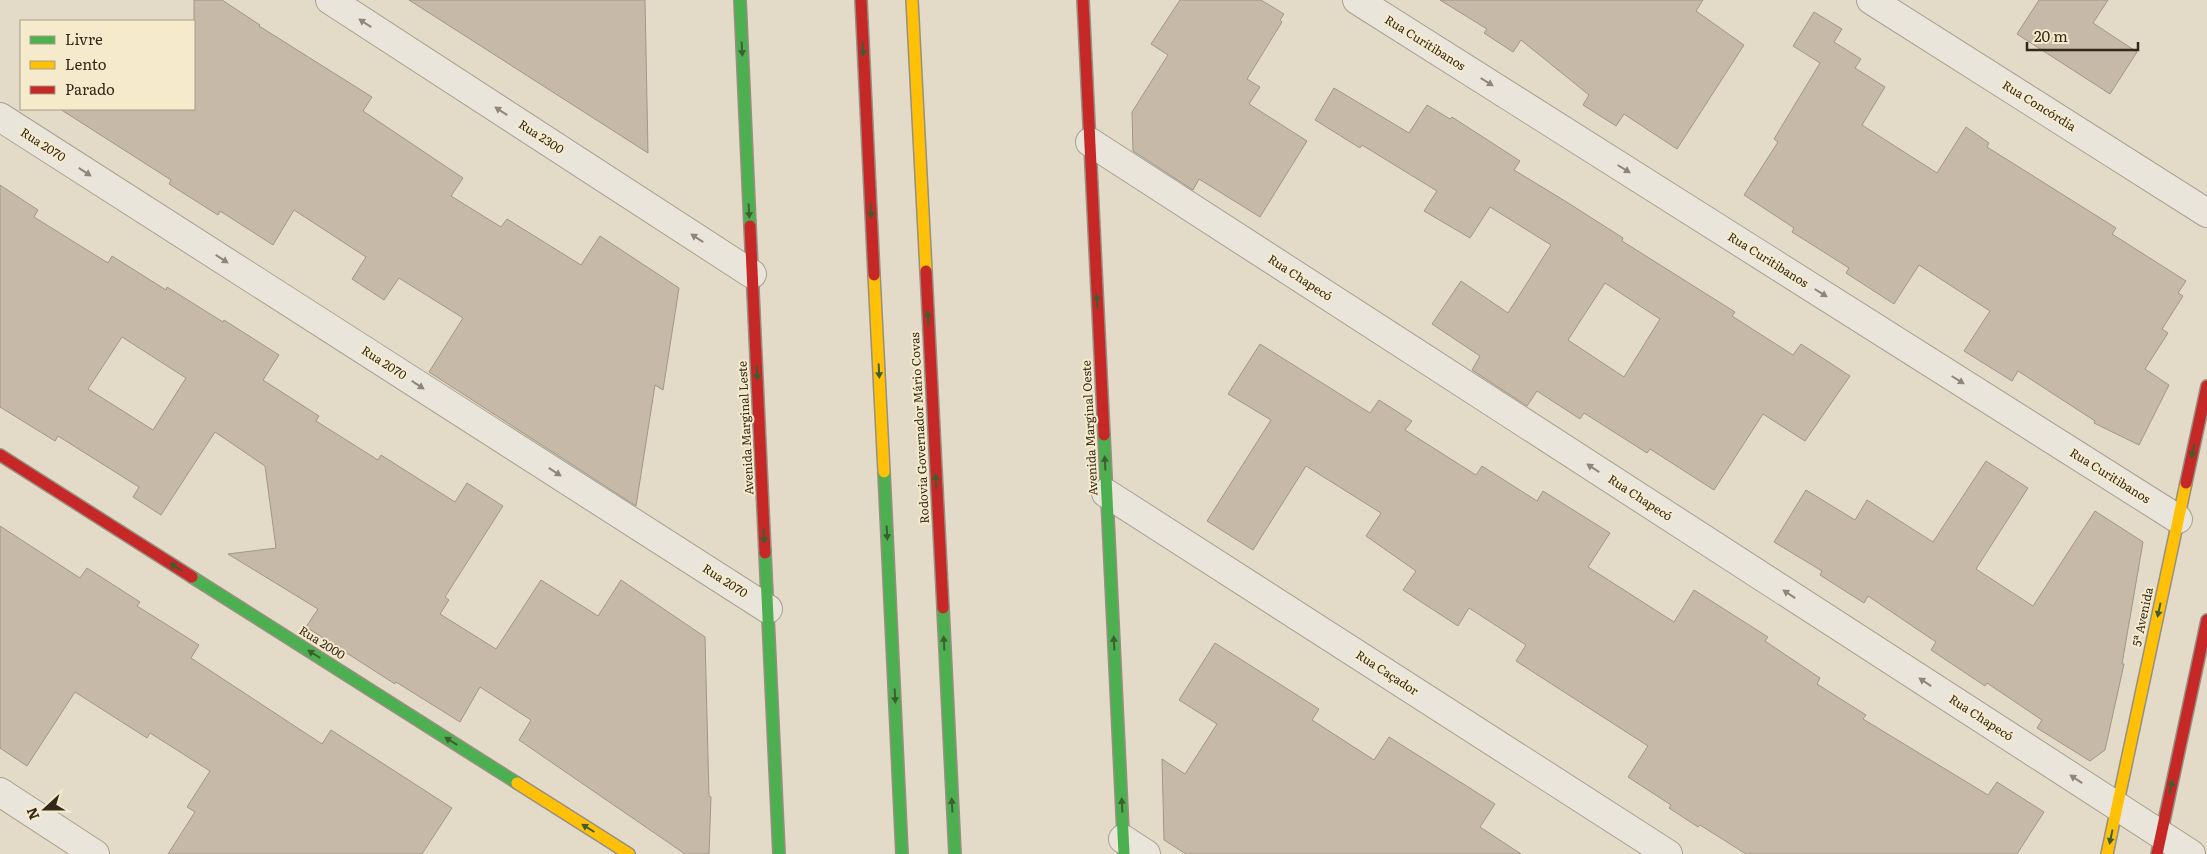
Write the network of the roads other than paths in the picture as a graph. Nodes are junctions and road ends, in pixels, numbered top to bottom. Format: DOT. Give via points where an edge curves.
graph roads {
  1 [pos="330,0"];
  2 [pos="740,0"];
  3 [pos="861,0"];
  4 [pos="912,0"];
  5 [pos="1083,0"];
  6 [pos="1357,0"];
  7 [pos="1870,0"];
  8 [pos="0,118"];
  9 [pos="1090,142"];
  10 [pos="2207,213"];
  11 [pos="752,274"];
  12 [pos="2207,386"];
  13 [pos="0,455"];
  14 [pos="1106,493"];
  15 [pos="2178,519"];
  16 [pos="768,609"];
  17 [pos="2207,620"];
  18 [pos="0,792"];
  19 [pos="2117,806"];
  20 [pos="2159,844"];
  21 [pos="1124,847"];
  22 [pos="95,854"];
  23 [pos="629,854"];
  24 [pos="779,854"];
  25 [pos="902,854"];
  26 [pos="955,854"];
  27 [pos="1146,854"];
  28 [pos="1668,854"];
  29 [pos="2107,854"];
  30 [pos="2191,854"];
  11 -- 1 [label="street, Rua 2300, one-way"];
  2 -- 11 [label="main road, Avenida Marginal Leste, one-way"];
  3 -- 25 [label="main road, one-way"];
  26 -- 4 [label="main road, Rodovia Governador Mário Covas, one-way"];
  5 -- 9 [label="main road, Avenida Marginal Oeste"];
  6 -- 15 [label="street, Rua Curitibanos, one-way"];
  7 -- 10 [label="street, Rua Concórdia"];
  8 -- 16 [label="street, Rua 2070, one-way"];
  14 -- 9 [label="main road, Avenida Marginal Oeste, one-way"];
  19 -- 9 [label="street, Rua Chapecó, one-way"];
  11 -- 16 [label="main road, Avenida Marginal Leste, one-way"];
  12 -- 15 [label="main road, 5ª Avenida, one-way"];
  23 -- 13 [label="main road, Rua 2000, one-way"];
  21 -- 14 [label="main road, Avenida Marginal Oeste, one-way"];
  14 -- 28 [label="street, Rua Caçador"];
  15 -- 19 [label="main road, 5ª Avenida, one-way"];
  16 -- 24 [label="main road, Avenida Marginal Leste"];
  20 -- 17 [label="main road, one-way"];
  18 -- 22 [label="street"];
  19 -- 20 [label="street, Rua Chapecó"];
  19 -- 29 [label="main road, 5ª Avenida, one-way"];
  20 -- 30 [label="street, Rua Chapecó"];
  21 -- 27 [label="street"];
}
